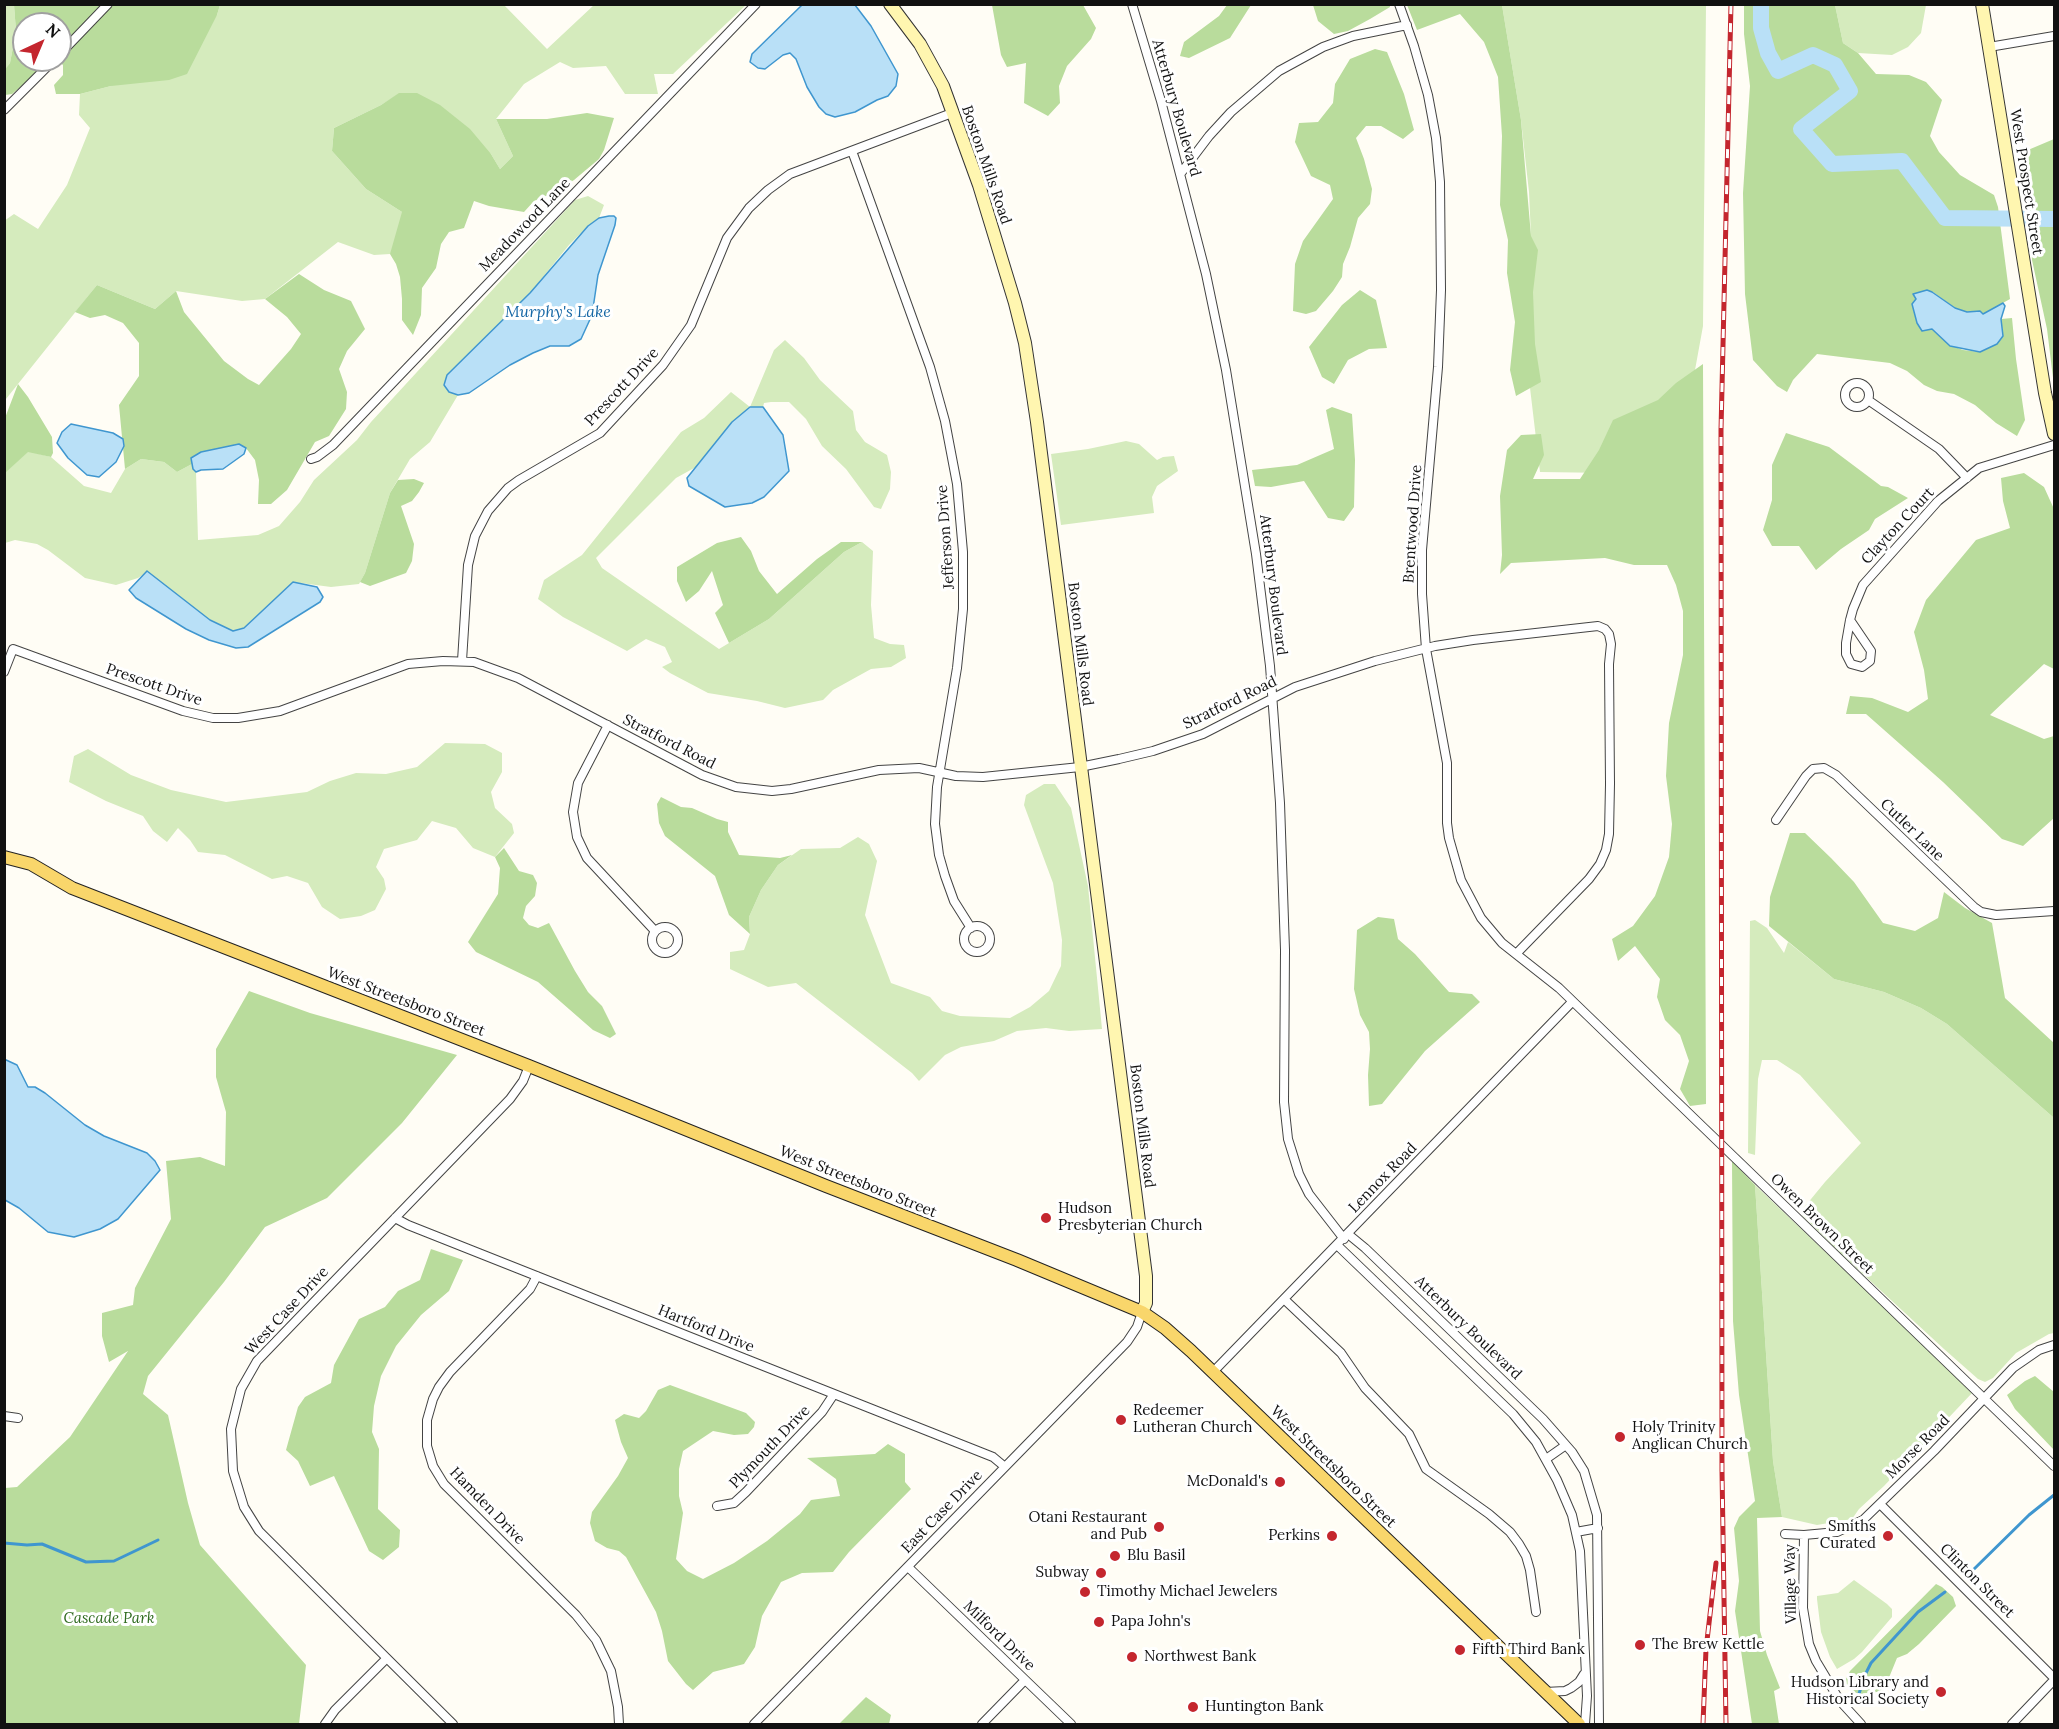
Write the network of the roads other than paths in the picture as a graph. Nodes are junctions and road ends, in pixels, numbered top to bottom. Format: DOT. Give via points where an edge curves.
graph roads {
  1 [pos="108,4"];
  2 [pos="756,4"];
  3 [pos="890,4"];
  4 [pos="1132,4"];
  5 [pos="1399,4"];
  6 [pos="1982,4"];
  7 [pos="1407,24"];
  8 [pos="2055,36"];
  9 [pos="72,42"];
  10 [pos="1989,47"];
  11 [pos="42,72"];
  12 [pos="4,110"];
  13 [pos="952,113"];
  14 [pos="852,151"];
  15 [pos="1181,173"];
  16 [pos="1868,400"];
  17 [pos="2055,434"];
  18 [pos="2055,445"];
  19 [pos="311,459"];
  20 [pos="1967,478"];
  21 [pos="1850,620"];
  22 [pos="1426,649"];
  23 [pos="462,661"];
  24 [pos="4,672"];
  25 [pos="1272,698"];
  26 [pos="608,725"];
  27 [pos="1080,767"];
  28 [pos="939,772"];
  29 [pos="1776,820"];
  30 [pos="4,857"];
  31 [pos="2055,911"];
  32 [pos="971,928"];
  33 [pos="655,931"];
  34 [pos="1516,954"];
  35 [pos="1572,1002"];
  36 [pos="529,1066"];
  37 [pos="395,1218"];
  38 [pos="1343,1239"];
  39 [pos="537,1276"];
  40 [pos="1285,1300"];
  41 [pos="1142,1312"];
  42 [pos="2055,1345"];
  43 [pos="1213,1372"];
  44 [pos="834,1394"];
  45 [pos="1985,1398"];
  46 [pos="4,1416"];
  47 [pos="18,1418"];
  48 [pos="1566,1445"];
  49 [pos="1546,1459"];
  50 [pos="2055,1466"];
  51 [pos="1005,1467"];
  52 [pos="1881,1504"];
  53 [pos="717,1506"];
  54 [pos="1598,1528"];
  55 [pos="1576,1532"];
  56 [pos="1785,1534"];
  57 [pos="1804,1535"];
  58 [pos="908,1567"];
  59 [pos="1536,1612"];
  60 [pos="386,1659"];
  61 [pos="1584,1670"];
  62 [pos="2055,1679"];
  63 [pos="1025,1680"];
  64 [pos="1545,1692"];
  65 [pos="325,1725"];
  66 [pos="453,1725"];
  67 [pos="620,1725"];
  68 [pos="754,1725"];
  69 [pos="982,1725"];
  70 [pos="1071,1725"];
  71 [pos="1579,1725"];
  72 [pos="1585,1725"];
  73 [pos="1599,1725"];
  74 [pos="1861,1725"];
  75 [pos="2012,1725"];
  1 -- 9 [label="street"];
  2 -- 19 [label="street, Meadowood Lane" via="333,445"];
  3 -- 13 [label="street, Boston Mills Road" via="920,44 943,86"];
  4 -- 15 [label="street, Atterbury Boulevard"];
  5 -- 7 [label="street, Brentwood Drive"];
  6 -- 10 [label="street, West Prospect Street"];
  7 -- 15 [label="street" via="1353,36 1308,53 1279,71 1232,112"];
  7 -- 22 [label="street, Brentwood Drive" via="1432,117 1441,224 1438,368 1422,550"];
  8 -- 10 [label="street"];
  10 -- 17 [label="street, West Prospect Street"];
  11 -- 12 [label="street"];
  13 -- 14 [label="street, Prescott Drive"];
  13 -- 27 [label="street, Boston Mills Road" via="1009,281 1026,351"];
  14 -- 23 [label="street, Prescott Drive" via="790,174 749,208 728,238 691,326 663,365 600,432 519,480 497,499 481,523 471,549"];
  14 -- 28 [label="street, Jefferson Drive" via="930,367 959,497 963,552 961,639"];
  15 -- 25 [label="street, Atterbury Boulevard" via="1226,370 1255,544"];
  16 -- 20 [label="street" via="1939,449"];
  18 -- 20 [label="street, Clayton Court" via="1980,468"];
  20 -- 21 [label="street, Clayton Court" via="1938,501 1863,585"];
  21 -- 21 [label="street, Clayton Court" via="1846,654 1851,664 1862,667 1870,661 1871,651"];
  22 -- 25 [label="street, Stratford Road" via="1346,670"];
  22 -- 34 [label="street, Brentwood Drive" via="1447,763 1447,823 1454,861 1481,918"];
  22 -- 34 [label="street, Stratford Road" via="1582,626 1598,626 1609,634 1610,784 1606,850 1589,879"];
  23 -- 24 [label="street, Prescott Drive" via="408,664 280,711 238,718 213,718 183,711 13,649"];
  23 -- 26 [label="street, Stratford Road" via="518,678"];
  25 -- 27 [label="street, Stratford Road" via="1203,734"];
  25 -- 38 [label="street, Atterbury Boulevard" via="1285,927 1284,1113 1299,1174"];
  26 -- 28 [label="street, Stratford Road" via="702,776 753,789 791,789 879,770 919,768"];
  26 -- 33 [label="street" via="576,793 573,812 577,837 587,858"];
  27 -- 28 [label="street, Stratford Road" via="983,777"];
  27 -- 41 [label="street, Boston Mills Road" via="1146,1276"];
  28 -- 32 [label="street, Jefferson Drive" via="935,824 939,855 954,901"];
  29 -- 31 [label="street, Cutler Lane" via="1806,776 1824,768 1836,775 1974,908 1996,915"];
  30 -- 36 [label="main road, West Streetsboro Street" via="32,864 72,888"];
  34 -- 35 [label="street, Brentwood Drive"];
  35 -- 38 [label="street, Lennox Road"];
  35 -- 45 [label="street, Owen Brown Street"];
  36 -- 37 [label="street, West Case Drive" via="514,1094"];
  36 -- 41 [label="main road, West Streetsboro Street"];
  37 -- 39 [label="street, Hartford Drive"];
  37 -- 60 [label="street, West Case Drive" via="257,1361 236,1402 231,1443 238,1489 259,1531"];
  38 -- 40 [label="street, Lennox Road"];
  38 -- 48 [label="street, Atterbury Boulevard" via="1365,1248"];
  38 -- 49 [label="street, Atterbury Boulevard" via="1513,1414"];
  39 -- 44 [label="street, Hartford Drive"];
  39 -- 67 [label="street, Hamden Drive" via="531,1289 439,1387 427,1420 427,1446 444,1484 573,1611 596,1640 611,1671"];
  40 -- 43 [label="street, Lennox Road"];
  40 -- 59 [label="street" via="1341,1353 1365,1388 1409,1434 1426,1469 1510,1532 1526,1556"];
  41 -- 43 [label="main road, West Streetsboro Street"];
  41 -- 51 [label="street, East Case Drive" via="1127,1342"];
  42 -- 45 [label="street, Morse Road" via="2023,1360"];
  43 -- 64 [label="main road, West Streetsboro Street"];
  44 -- 51 [label="street, Hartford Drive" via="993,1457"];
  44 -- 53 [label="street, Plymouth Drive" via="822,1412 746,1492 734,1503"];
  45 -- 50 [label="street, Owen Brown Street"];
  45 -- 52 [label="street, Morse Road"];
  46 -- 47 [label="street"];
  48 -- 49 [label="street"];
  48 -- 54 [label="street, Atterbury Boulevard" via="1584,1471"];
  49 -- 55 [label="street, Atterbury Boulevard" via="1565,1496"];
  51 -- 58 [label="street, East Case Drive"];
  52 -- 57 [label="street, Morse Road" via="1855,1526"];
  52 -- 62 [label="street, Clinton Street"];
  54 -- 55 [label="street"];
  54 -- 73 [label="street, Atterbury Boulevard"];
  55 -- 61 [label="street, Atterbury Boulevard" via="1582,1569"];
  56 -- 57 [label="street, Morse Road"];
  57 -- 74 [label="street, Village Way" via="1803,1608 1809,1644 1839,1701"];
  58 -- 63 [label="street, Milford Drive"];
  58 -- 68 [label="street, East Case Drive"];
  60 -- 65 [label="street"];
  60 -- 66 [label="street"];
  61 -- 64 [label="street" via="1576,1686"];
  61 -- 72 [label="street, Atterbury Boulevard"];
  62 -- 75 [label="street"];
  63 -- 69 [label="street"];
  63 -- 70 [label="street, Milford Drive"];
  64 -- 71 [label="main road, West Streetsboro Street"];
}
